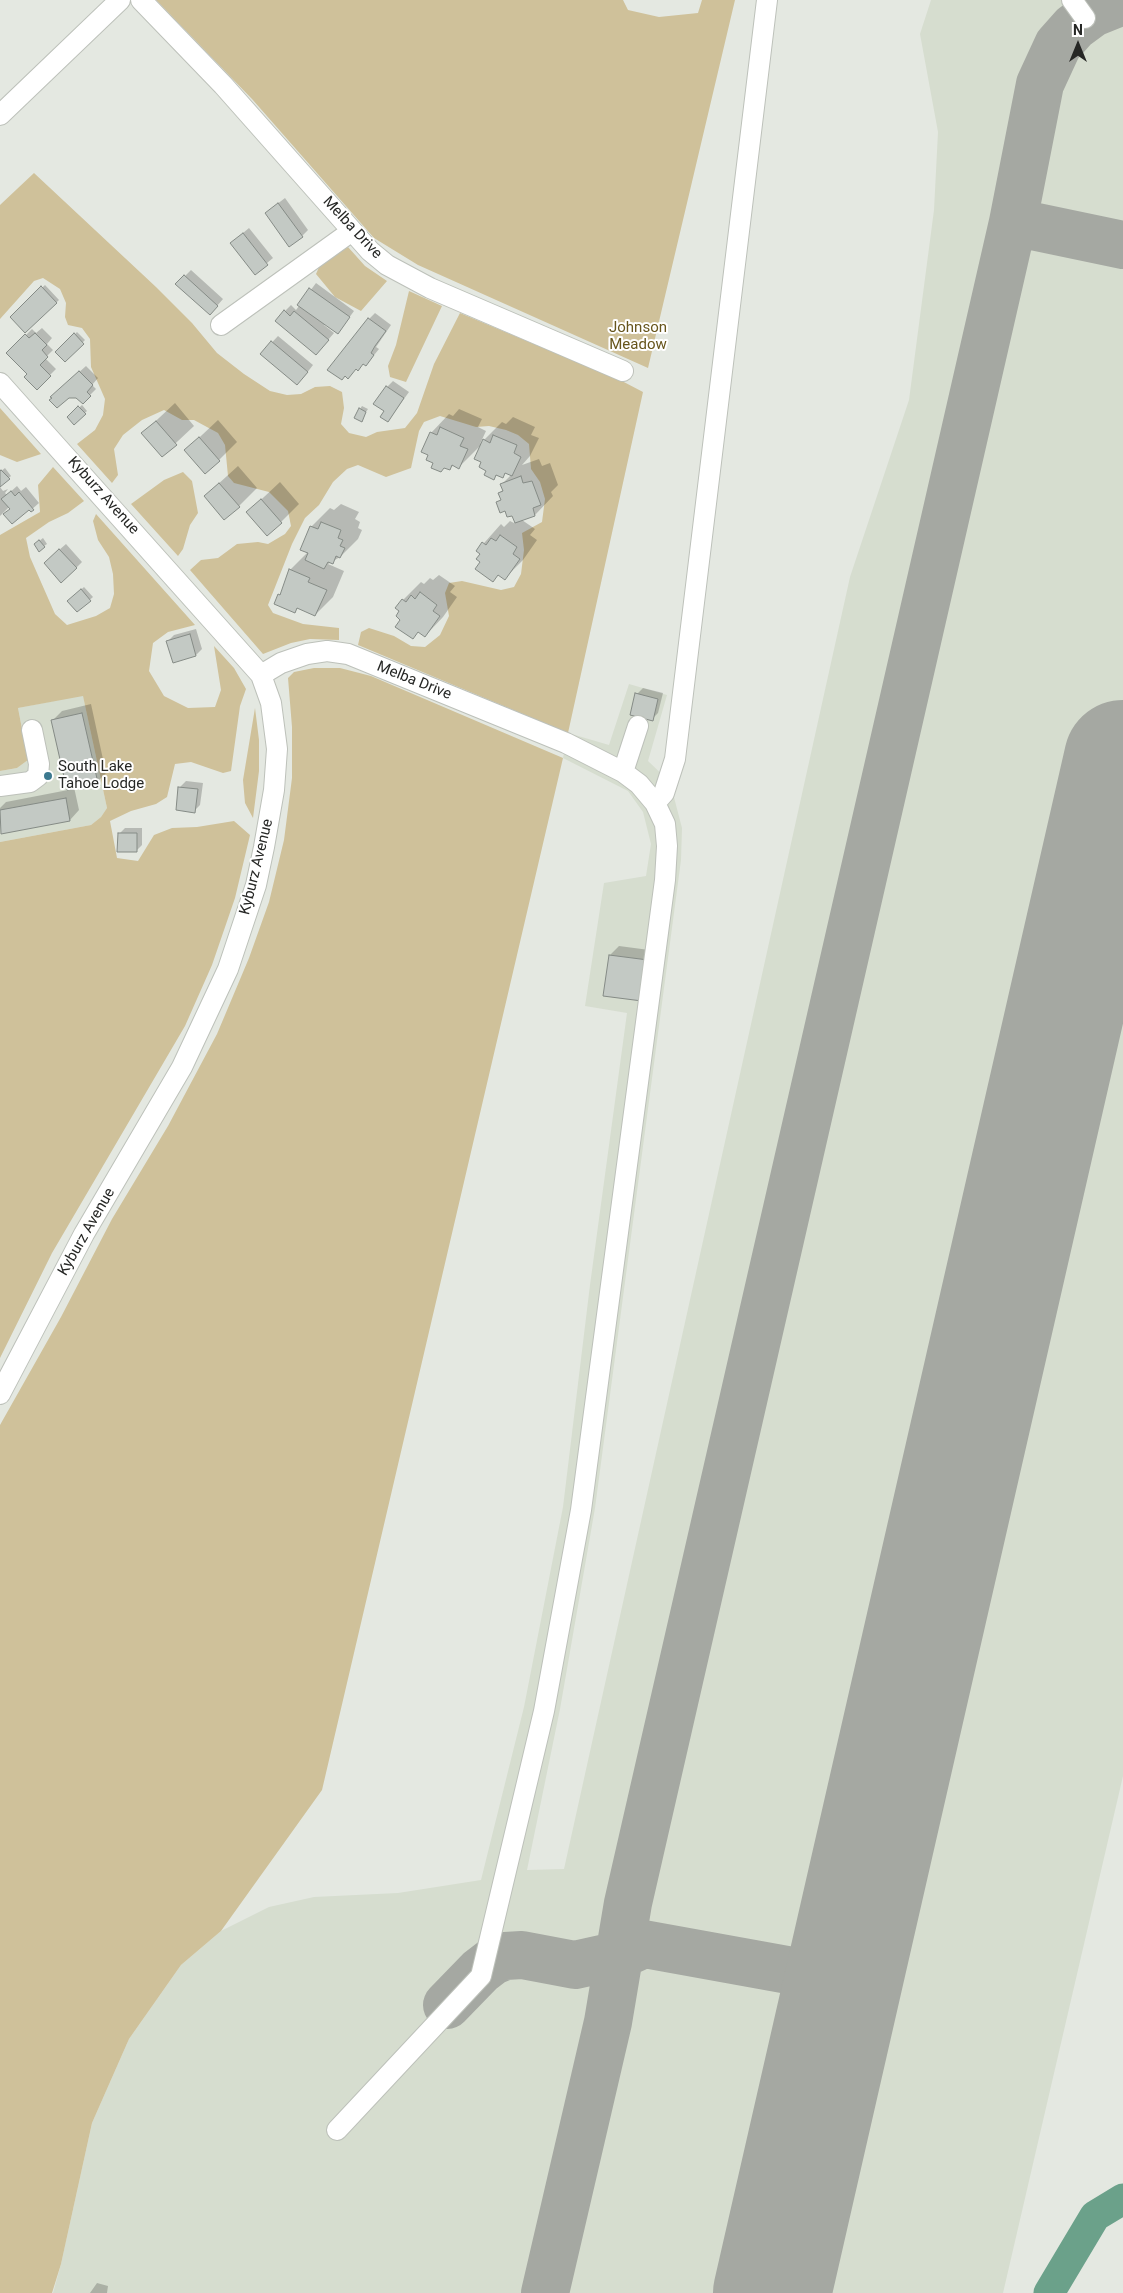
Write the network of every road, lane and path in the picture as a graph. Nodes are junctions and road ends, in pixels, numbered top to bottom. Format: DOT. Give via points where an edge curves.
graph roads {
  1 [pos="120,0"];
  2 [pos="141,0"];
  3 [pos="767,0"];
  4 [pos="1072,0"];
  5 [pos="1085,18"];
  6 [pos="0,115"];
  7 [pos="352,231"];
  8 [pos="221,325"];
  9 [pos="623,372"];
  10 [pos="0,382"];
  11 [pos="261,676"];
  12 [pos="638,726"];
  13 [pos="32,730"];
  14 [pos="623,772"];
  15 [pos="0,786"];
  16 [pos="655,803"];
  17 [pos="0,1394"];
  18 [pos="337,2130"];
  1 -- 6 [label="street"];
  2 -- 7 [label="street, Melba Drive" via="244,108"];
  3 -- 16 [label="street" via="675,759 664,793"];
  4 -- 5 [label="street"];
  7 -- 8 [label="street"];
  7 -- 9 [label="street, Melba Drive" via="387,265"];
  10 -- 11 [label="street, Kyburz Avenue"];
  11 -- 14 [label="street, Melba Drive" via="282,663 307,654 327,651 348,654 566,744"];
  11 -- 17 [label="street, Kyburz Avenue" via="275,727 274,790 256,885 228,969 182,1066 84,1234"];
  12 -- 14 [label="street"];
  13 -- 15 [label="street" via="39,764 38,776 30,782"];
  14 -- 16 [label="street, Melba Drive" via="639,784"];
  16 -- 18 [label="street, Melba Drive" via="664,824 667,846 665,880 581,1510 544,1711 481,1976"];
}
